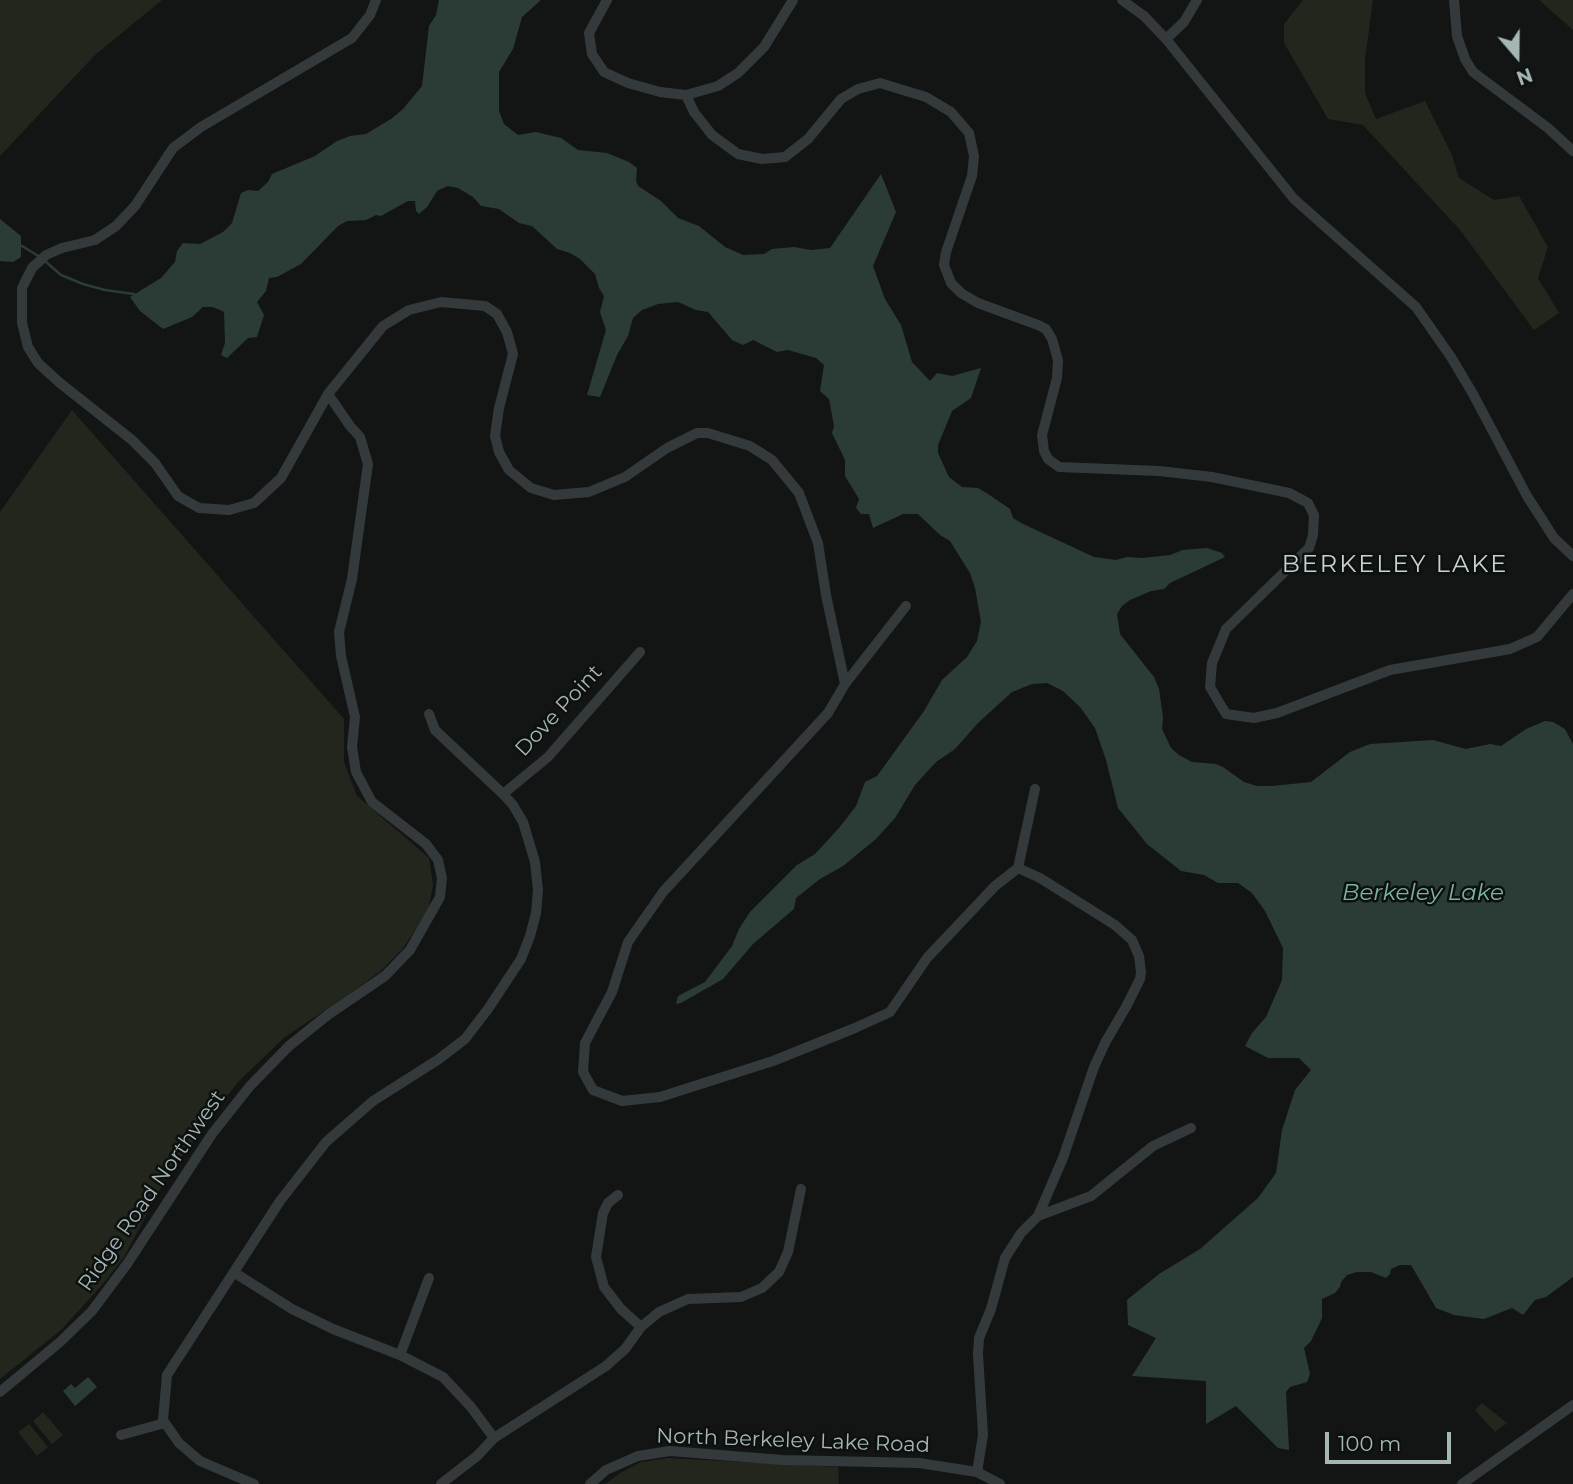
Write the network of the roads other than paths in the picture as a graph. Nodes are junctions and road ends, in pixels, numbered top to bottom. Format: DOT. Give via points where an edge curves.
graph roads {
  1 [pos="376,0"];
  2 [pos="607,0"];
  3 [pos="793,0"];
  4 [pos="1122,0"];
  5 [pos="1197,0"];
  6 [pos="1454,0"];
  7 [pos="1166,40"];
  8 [pos="686,95"];
  9 [pos="1573,151"];
  10 [pos="328,394"];
  11 [pos="1573,556"];
  12 [pos="1573,594"];
  13 [pos="906,606"];
  14 [pos="640,652"];
  15 [pos="845,684"];
  16 [pos="429,714"];
  17 [pos="1035,789"];
  18 [pos="503,794"];
  19 [pos="1018,868"];
  20 [pos="1191,1128"];
  21 [pos="801,1188"];
  22 [pos="618,1195"];
  23 [pos="1038,1216"];
  24 [pos="235,1273"];
  25 [pos="429,1278"];
  26 [pos="641,1327"];
  27 [pos="400,1355"];
  28 [pos="0,1392"];
  29 [pos="1573,1405"];
  30 [pos="165,1423"];
  31 [pos="121,1435"];
  32 [pos="494,1438"];
  33 [pos="977,1472"];
  34 [pos="254,1484"];
  35 [pos="441,1484"];
  36 [pos="590,1484"];
  37 [pos="1000,1484"];
  38 [pos="1462,1484"];
  1 -- 10 [label="street" via="352,38 186,138 173,148 135,206 116,226 95,240 46,255 32,268 22,288 22,323 38,363 132,440 178,496 200,508 229,510 254,503 282,478"];
  2 -- 8 [label="street" via="589,33 592,54 604,72 660,92"];
  3 -- 8 [label="street" via="764,47 738,73 718,86"];
  4 -- 7 [label="street"];
  5 -- 7 [label="street"];
  6 -- 9 [label="street" via="1457,36 1473,72"];
  7 -- 11 [label="street" via="1294,199 1416,307 1473,394 1527,496 1554,538"];
  8 -- 12 [label="street" via="712,135 738,154 761,159 785,157 808,139 841,99 880,83 926,97 951,112 969,133 974,156 944,265 961,293 1046,329 1052,339 1057,378 1041,435 1048,459 1059,467 1212,477 1289,493 1308,503 1314,515 1309,548 1226,629 1212,663 1210,687 1226,714 1254,718 1277,713 1391,670 1510,649 1537,637"];
  10 -- 15 [label="street" via="383,326 409,310 441,302 485,306 497,314 513,354 499,408 497,444 509,470 531,488 554,495 589,492 625,477 697,433 750,446 772,460 799,493 818,543"];
  10 -- 28 [label="street, Ridge Road Northwest" via="360,437 368,464 352,579 339,632 355,717 352,747 356,772 372,803 426,844 438,860 440,897 410,950 385,976 328,1014 250,1086 212,1134 92,1311"];
  13 -- 15 [label="street"];
  14 -- 18 [label="street, Dove Point" via="548,757"];
  15 -- 19 [label="street" via="828,713 663,892 628,942 612,992 585,1043 583,1072 593,1090 622,1101 660,1097 773,1061 890,1012 927,958"];
  16 -- 18 [label="street" via="435,730"];
  17 -- 19 [label="street"];
  18 -- 24 [label="street" via="523,822 535,862 536,913 521,959 465,1038 373,1101 326,1142 256,1236"];
  19 -- 23 [label="street" via="1132,940 1142,972 1105,1041"];
  20 -- 23 [label="street" via="1153,1146 1091,1196"];
  21 -- 26 [label="street" via="788,1252 779,1272 762,1288 741,1297 688,1299 659,1312"];
  22 -- 26 [label="street" via="604,1213 597,1266 611,1298"];
  23 -- 33 [label="street" via="1005,1258 979,1338 983,1434"];
  24 -- 27 [label="street" via="292,1309"];
  24 -- 30 [label="street" via="167,1375"];
  25 -- 27 [label="street"];
  26 -- 32 [label="street" via="625,1349 599,1370"];
  27 -- 32 [label="street" via="450,1383"];
  29 -- 38 [label="street"];
  30 -- 31 [label="street"];
  30 -- 34 [label="street" via="178,1443 200,1461"];
  32 -- 35 [label="street"];
  33 -- 36 [label="street, North Berkeley Lake Road" via="919,1463 782,1460 670,1451 638,1456 606,1469"];
  33 -- 37 [label="street, North Berkeley Lake Road"];
}
